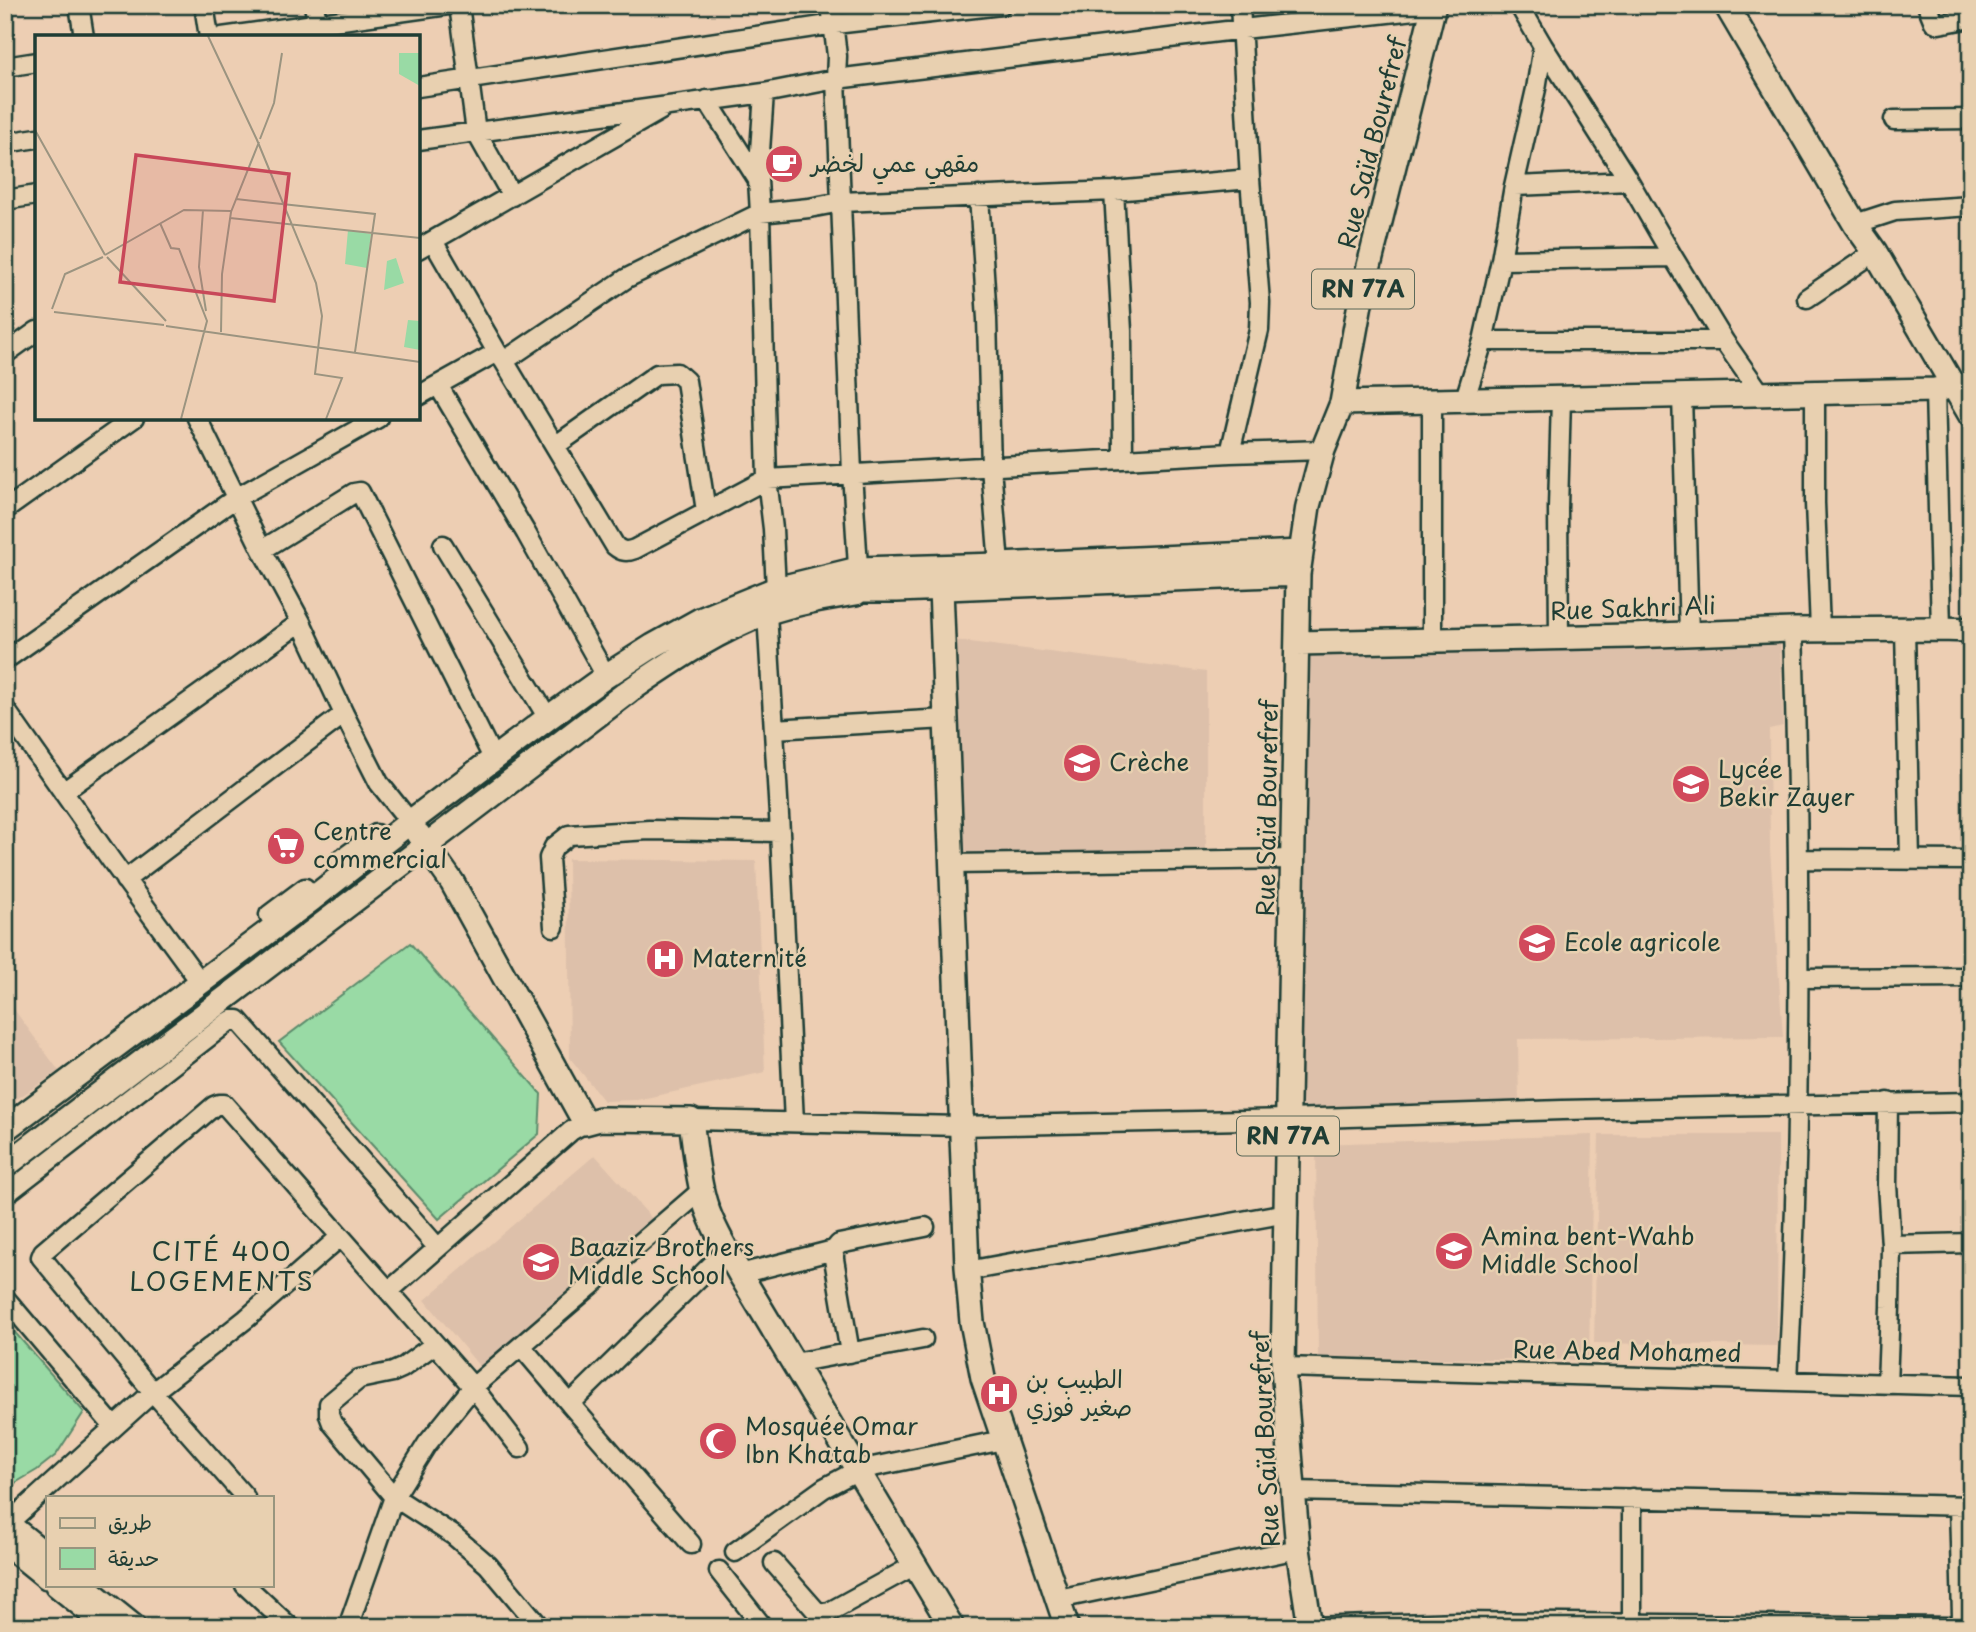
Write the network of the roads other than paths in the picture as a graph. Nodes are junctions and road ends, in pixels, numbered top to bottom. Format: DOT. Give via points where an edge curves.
graph roads {
  1 [pos="79,5"];
  2 [pos="204,5"];
  3 [pos="448,5"];
  4 [pos="459,5"];
  5 [pos="831,5"];
  6 [pos="1001,5"];
  7 [pos="1240,5"];
  8 [pos="1726,5"];
  9 [pos="1927,5"];
  10 [pos="1434,7"];
  11 [pos="1526,8"];
  12 [pos="315,14"];
  13 [pos="1966,15"];
  14 [pos="835,24"];
  15 [pos="1243,29"];
  16 [pos="84,35"];
  17 [pos="209,35"];
  18 [pos="230,35"];
  19 [pos="1543,46"];
  20 [pos="35,62"];
  21 [pos="5,67"];
  22 [pos="836,79"];
  23 [pos="469,80"];
  24 [pos="420,87"];
  25 [pos="764,93"];
  26 [pos="707,100"];
  27 [pos="668,106"];
  28 [pos="1971,119"];
  29 [pos="1894,120"];
  30 [pos="476,132"];
  31 [pos="35,138"];
  32 [pos="420,141"];
  33 [pos="5,142"];
  34 [pos="1250,179"];
  35 [pos="758,180"];
  36 [pos="1629,181"];
  37 [pos="1514,186"];
  38 [pos="1114,191"];
  39 [pos="35,195"];
  40 [pos="512,196"];
  41 [pos="979,196"];
  42 [pos="5,200"];
  43 [pos="841,202"];
  44 [pos="1971,206"];
  45 [pos="760,213"];
  46 [pos="1855,223"];
  47 [pos="425,245"];
  48 [pos="1875,252"];
  49 [pos="1673,257"];
  50 [pos="1501,260"];
  51 [pos="1807,298"];
  52 [pos="35,332"];
  53 [pos="1483,341"];
  54 [pos="1724,341"];
  55 [pos="5,354"];
  56 [pos="500,356"];
  57 [pos="438,385"];
  58 [pos="1953,388"];
  59 [pos="1815,393"];
  60 [pos="1761,394"];
  61 [pos="420,395"];
  62 [pos="1682,396"];
  63 [pos="1561,398"];
  64 [pos="1465,399"];
  65 [pos="1432,402"];
  66 [pos="1342,403"];
  67 [pos="1971,415"];
  68 [pos="131,420"];
  69 [pos="198,420"];
  70 [pos="374,420"];
  71 [pos="555,446"];
  72 [pos="1323,450"];
  73 [pos="1230,453"];
  74 [pos="1123,458"];
  75 [pos="991,467"];
  76 [pos="852,473"];
  77 [pos="767,479"];
  78 [pos="236,498"];
  79 [pos="5,510"];
  80 [pos="706,511"];
  81 [pos="443,545"];
  82 [pos="262,550"];
  83 [pos="1299,563"];
  84 [pos="999,565"];
  85 [pos="859,579"];
  86 [pos="941,588"];
  87 [pos="776,589"];
  88 [pos="767,613"];
  89 [pos="301,622"];
  90 [pos="1793,629"];
  91 [pos="1905,629"];
  92 [pos="1941,629"];
  93 [pos="1820,630"];
  94 [pos="1971,630"];
  95 [pos="1689,634"];
  96 [pos="1559,638"];
  97 [pos="1432,641"];
  98 [pos="1297,643"];
  99 [pos="5,660"];
  100 [pos="606,676"];
  101 [pos="5,709"];
  102 [pos="344,714"];
  103 [pos="548,718"];
  104 [pos="946,719"];
  105 [pos="774,729"];
  106 [pos="494,760"];
  107 [pos="63,792"];
  108 [pos="410,822"];
  109 [pos="780,832"];
  110 [pos="426,846"];
  111 [pos="1293,859"];
  112 [pos="1798,859"];
  113 [pos="1910,860"];
  114 [pos="1971,860"];
  115 [pos="951,864"];
  116 [pos="125,880"];
  117 [pos="554,927"];
  118 [pos="1971,977"];
  119 [pos="1798,978"];
  120 [pos="201,982"];
  121 [pos="1888,1102"];
  122 [pos="1971,1102"];
  123 [pos="1798,1105"];
  124 [pos="1289,1119"];
  125 [pos="691,1121"];
  126 [pos="794,1122"];
  127 [pos="585,1123"];
  128 [pos="961,1126"];
  129 [pos="5,1129"];
  130 [pos="5,1166"];
  131 [pos="702,1190"];
  132 [pos="5,1195"];
  133 [pos="1287,1213"];
  134 [pos="925,1227"];
  135 [pos="340,1237"];
  136 [pos="1971,1243"];
  137 [pos="1891,1245"];
  138 [pos="438,1248"];
  139 [pos="727,1250"];
  140 [pos="834,1250"];
  141 [pos="967,1271"];
  142 [pos="740,1274"];
  143 [pos="389,1291"];
  144 [pos="5,1298"];
  145 [pos="923,1339"];
  146 [pos="435,1343"];
  147 [pos="521,1346"];
  148 [pos="850,1353"];
  149 [pos="794,1363"];
  150 [pos="1283,1367"];
  151 [pos="1788,1381"];
  152 [pos="1887,1384"];
  153 [pos="1971,1386"];
  154 [pos="473,1387"];
  155 [pos="153,1392"];
  156 [pos="570,1404"];
  157 [pos="114,1427"];
  158 [pos="1003,1440"];
  159 [pos="520,1448"];
  160 [pos="858,1470"];
  161 [pos="1292,1491"];
  162 [pos="244,1496"];
  163 [pos="394,1497"];
  164 [pos="1632,1498"];
  165 [pos="1965,1506"];
  166 [pos="6,1528"];
  167 [pos="691,1544"];
  168 [pos="1298,1549"];
  169 [pos="735,1552"];
  170 [pos="46,1555"];
  171 [pos="774,1563"];
  172 [pos="915,1565"];
  173 [pos="719,1571"];
  174 [pos="46,1576"];
  175 [pos="59,1586"];
  176 [pos="83,1586"];
  177 [pos="246,1586"];
  178 [pos="1058,1599"];
  179 [pos="534,1624"];
  180 [pos="120,1625"];
  181 [pos="1632,1625"];
  182 [pos="290,1627"];
  183 [pos="348,1627"];
  184 [pos="763,1627"];
  185 [pos="952,1627"];
  186 [pos="1067,1627"];
  187 [pos="1310,1627"];
  1 -- 16 [label="street"];
  2 -- 17 [label="street"];
  3 -- 12 [label="street"];
  4 -- 23 [label="street"];
  5 -- 14 [label="street"];
  6 -- 14 [label="street"];
  7 -- 15 [label="street"];
  8 -- 46 [label="main road"];
  9 -- 13 [label="street" via="1939,24"];
  10 -- 15 [label="street"];
  10 -- 66 [label="main road, Rue Saïd Bourefref / RN 77A" via="1361,298"];
  11 -- 19 [label="street"];
  12 -- 18 [label="street"];
  14 -- 22 [label="street"];
  14 -- 23 [label="street"];
  15 -- 22 [label="street"];
  15 -- 34 [label="street"];
  19 -- 36 [label="street"];
  19 -- 37 [label="street"];
  20 -- 21 [label="street"];
  22 -- 25 [label="street"];
  22 -- 43 [label="street"];
  23 -- 24 [label="street"];
  23 -- 30 [label="street"];
  25 -- 26 [label="street"];
  25 -- 35 [label="street"];
  26 -- 27 [label="street"];
  26 -- 35 [label="street"];
  27 -- 30 [label="street"];
  27 -- 40 [label="street"];
  28 -- 29 [label="street"];
  30 -- 32 [label="street"];
  30 -- 40 [label="street"];
  31 -- 33 [label="street"];
  34 -- 38 [label="street"];
  34 -- 73 [label="street" via="1261,302 1259,330"];
  35 -- 45 [label="street"];
  36 -- 37 [label="street"];
  36 -- 49 [label="street"];
  37 -- 50 [label="street"];
  38 -- 41 [label="street"];
  38 -- 74 [label="street"];
  39 -- 42 [label="street"];
  40 -- 47 [label="street"];
  41 -- 43 [label="street"];
  41 -- 75 [label="street"];
  43 -- 45 [label="street"];
  43 -- 76 [label="street"];
  44 -- 46 [label="street" via="1895,211"];
  45 -- 56 [label="street" via="627,278"];
  45 -- 77 [label="street"];
  46 -- 48 [label="main road"];
  47 -- 56 [label="street"];
  48 -- 51 [label="street"];
  48 -- 58 [label="main road"];
  49 -- 50 [label="street"];
  49 -- 54 [label="street"];
  50 -- 53 [label="street"];
  52 -- 55 [label="street"];
  53 -- 54 [label="street"];
  53 -- 64 [label="street"];
  54 -- 60 [label="street"];
  56 -- 57 [label="street"];
  56 -- 71 [label="street"];
  57 -- 61 [label="street"];
  57 -- 100 [label="street"];
  58 -- 59 [label="main road"];
  58 -- 67 [label="main road"];
  58 -- 92 [label="street"];
  59 -- 60 [label="main road"];
  59 -- 93 [label="street"];
  60 -- 62 [label="main road"];
  62 -- 63 [label="main road"];
  62 -- 95 [label="street"];
  63 -- 64 [label="main road"];
  63 -- 96 [label="street"];
  64 -- 65 [label="main road"];
  65 -- 66 [label="main road"];
  65 -- 97 [label="street"];
  66 -- 72 [label="main road, Rue Saïd Bourefref / RN 77A"];
  68 -- 79 [label="street"];
  69 -- 78 [label="street"];
  70 -- 78 [label="street"];
  71 -- 80 [label="street" via="621,551 635,549"];
  71 -- 80 [label="street" via="657,374 677,373 686,381"];
  72 -- 73 [label="street"];
  72 -- 83 [label="main road, Rue Saïd Bourefref / RN 77A"];
  73 -- 74 [label="street"];
  74 -- 75 [label="street"];
  75 -- 76 [label="street"];
  75 -- 84 [label="street"];
  76 -- 77 [label="street"];
  76 -- 85 [label="street"];
  77 -- 80 [label="street"];
  77 -- 87 [label="street"];
  78 -- 82 [label="street"];
  78 -- 99 [label="street"];
  81 -- 103 [label="street"];
  82 -- 89 [label="street"];
  82 -- 106 [label="street" via="360,492"];
  83 -- 84 [label="main road"];
  83 -- 86 [label="main road"];
  83 -- 98 [label="main road, Rue Saïd Bourefref / RN 77A"];
  84 -- 85 [label="main road"];
  85 -- 86 [label="main road"];
  85 -- 87 [label="main road"];
  85 -- 88 [label="main road" via="856,593"];
  86 -- 104 [label="main road"];
  87 -- 100 [label="main road" via="700,620"];
  88 -- 105 [label="street"];
  88 -- 110 [label="main road" via="717,635 629,691"];
  89 -- 102 [label="street"];
  89 -- 107 [label="street"];
  90 -- 93 [label="main road, Rue Sakhri Ali"];
  90 -- 95 [label="main road, Rue Sakhri Ali"];
  90 -- 112 [label="street"];
  91 -- 92 [label="main road, Rue Sakhri Ali"];
  91 -- 93 [label="main road, Rue Sakhri Ali"];
  91 -- 113 [label="street"];
  92 -- 94 [label="main road, Rue Sakhri Ali"];
  95 -- 96 [label="main road, Rue Sakhri Ali"];
  96 -- 97 [label="main road, Rue Sakhri Ali"];
  97 -- 98 [label="main road, Rue Sakhri Ali"];
  98 -- 111 [label="main road, Rue Saïd Bourefref / RN 77A"];
  100 -- 103 [label="main road"];
  101 -- 107 [label="street"];
  102 -- 108 [label="street" via="379,783"];
  102 -- 116 [label="street"];
  103 -- 106 [label="main road"];
  104 -- 105 [label="street"];
  104 -- 115 [label="main road"];
  105 -- 109 [label="street"];
  106 -- 108 [label="main road"];
  107 -- 116 [label="street"];
  108 -- 110 [label="main road"];
  108 -- 120 [label="main road"];
  109 -- 117 [label="street" via="649,830 569,835 549,858"];
  109 -- 126 [label="street"];
  110 -- 127 [label="main road" via="452,882"];
  110 -- 130 [label="main road"];
  111 -- 115 [label="street"];
  111 -- 124 [label="main road, Rue Saïd Bourefref / RN 77A"];
  112 -- 113 [label="street"];
  112 -- 119 [label="street"];
  113 -- 114 [label="street"];
  115 -- 128 [label="main road"];
  116 -- 120 [label="street"];
  118 -- 119 [label="street"];
  119 -- 123 [label="street"];
  120 -- 129 [label="main road"];
  121 -- 122 [label="street"];
  121 -- 123 [label="street"];
  121 -- 137 [label="street"];
  123 -- 124 [label="street"];
  123 -- 151 [label="street"];
  124 -- 128 [label="street"];
  124 -- 133 [label="main road, Rue Saïd Bourefref / RN 77A"];
  125 -- 126 [label="street"];
  125 -- 127 [label="main road" via="600,1119"];
  125 -- 131 [label="main road"];
  126 -- 128 [label="street"];
  127 -- 138 [label="street" via="571,1130"];
  128 -- 141 [label="main road"];
  131 -- 139 [label="main road"];
  131 -- 147 [label="street"];
  132 -- 138 [label="street" via="227,1023 238,1020"];
  133 -- 141 [label="street"];
  133 -- 150 [label="main road, Rue Saïd Bourefref / RN 77A"];
  134 -- 140 [label="street" via="839,1244"];
  135 -- 143 [label="street"];
  135 -- 155 [label="street"];
  135 -- 155 [label="street" via="223,1104 214,1106 41,1257"];
  136 -- 137 [label="street"];
  137 -- 152 [label="street"];
  138 -- 143 [label="street"];
  139 -- 142 [label="main road"];
  139 -- 156 [label="street"];
  140 -- 142 [label="street"];
  140 -- 148 [label="street"];
  141 -- 158 [label="main road" via="983,1378"];
  142 -- 149 [label="main road"];
  143 -- 146 [label="street"];
  144 -- 157 [label="street"];
  145 -- 148 [label="street"];
  146 -- 154 [label="street"];
  146 -- 163 [label="street" via="402,1368 359,1379 329,1404 332,1423"];
  147 -- 154 [label="street"];
  147 -- 156 [label="street"];
  148 -- 149 [label="street"];
  149 -- 160 [label="main road"];
  150 -- 151 [label="street, Rue Abed Mohamed"];
  150 -- 161 [label="main road, Rue Saïd Bourefref / RN 77A"];
  151 -- 152 [label="street, Rue Abed Mohamed"];
  152 -- 153 [label="street, Rue Abed Mohamed"];
  154 -- 159 [label="street"];
  154 -- 163 [label="street" via="427,1444"];
  155 -- 157 [label="street"];
  155 -- 162 [label="street"];
  156 -- 167 [label="street"];
  157 -- 166 [label="street"];
  158 -- 160 [label="street"];
  158 -- 178 [label="main road"];
  160 -- 169 [label="street" via="824,1488"];
  160 -- 172 [label="main road"];
  161 -- 164 [label="street"];
  161 -- 168 [label="main road, Rue Saïd Bourefref / RN 77A"];
  163 -- 179 [label="street" via="453,1535 488,1565"];
  163 -- 183 [label="street"];
  164 -- 165 [label="street"];
  164 -- 181 [label="street"];
  165 -- 181 [label="street" via="1960,1624"];
  166 -- 170 [label="main road"];
  166 -- 174 [label="main road"];
  168 -- 178 [label="street"];
  168 -- 187 [label="main road, Rue Saïd Bourefref / RN 77A"];
  171 -- 172 [label="street" via="818,1613 831,1611"];
  172 -- 185 [label="main road"];
  173 -- 184 [label="street"];
  175 -- 180 [label="main road"];
  176 -- 180 [label="main road"];
  177 -- 182 [label="street"];
  178 -- 186 [label="main road"];
  181 -- 187 [label="street" via="1458,1622"];
}
